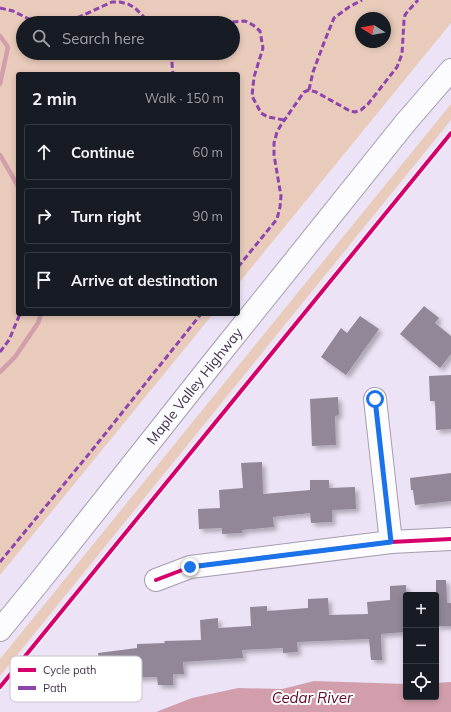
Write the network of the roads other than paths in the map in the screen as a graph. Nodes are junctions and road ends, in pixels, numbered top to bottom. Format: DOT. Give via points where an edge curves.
graph roads {
  1 [pos="451,70"];
  2 [pos="375,399"];
  3 [pos="451,539"];
  4 [pos="391,542"];
  5 [pos="156,580"];
  6 [pos="0,630"];
  1 -- 6 [label="main road, Maple Valley Highway" via="391,141"];
  2 -- 4 [label="main road"];
  3 -- 4 [label="main road"];
  4 -- 5 [label="main road" via="190,567"];
}
